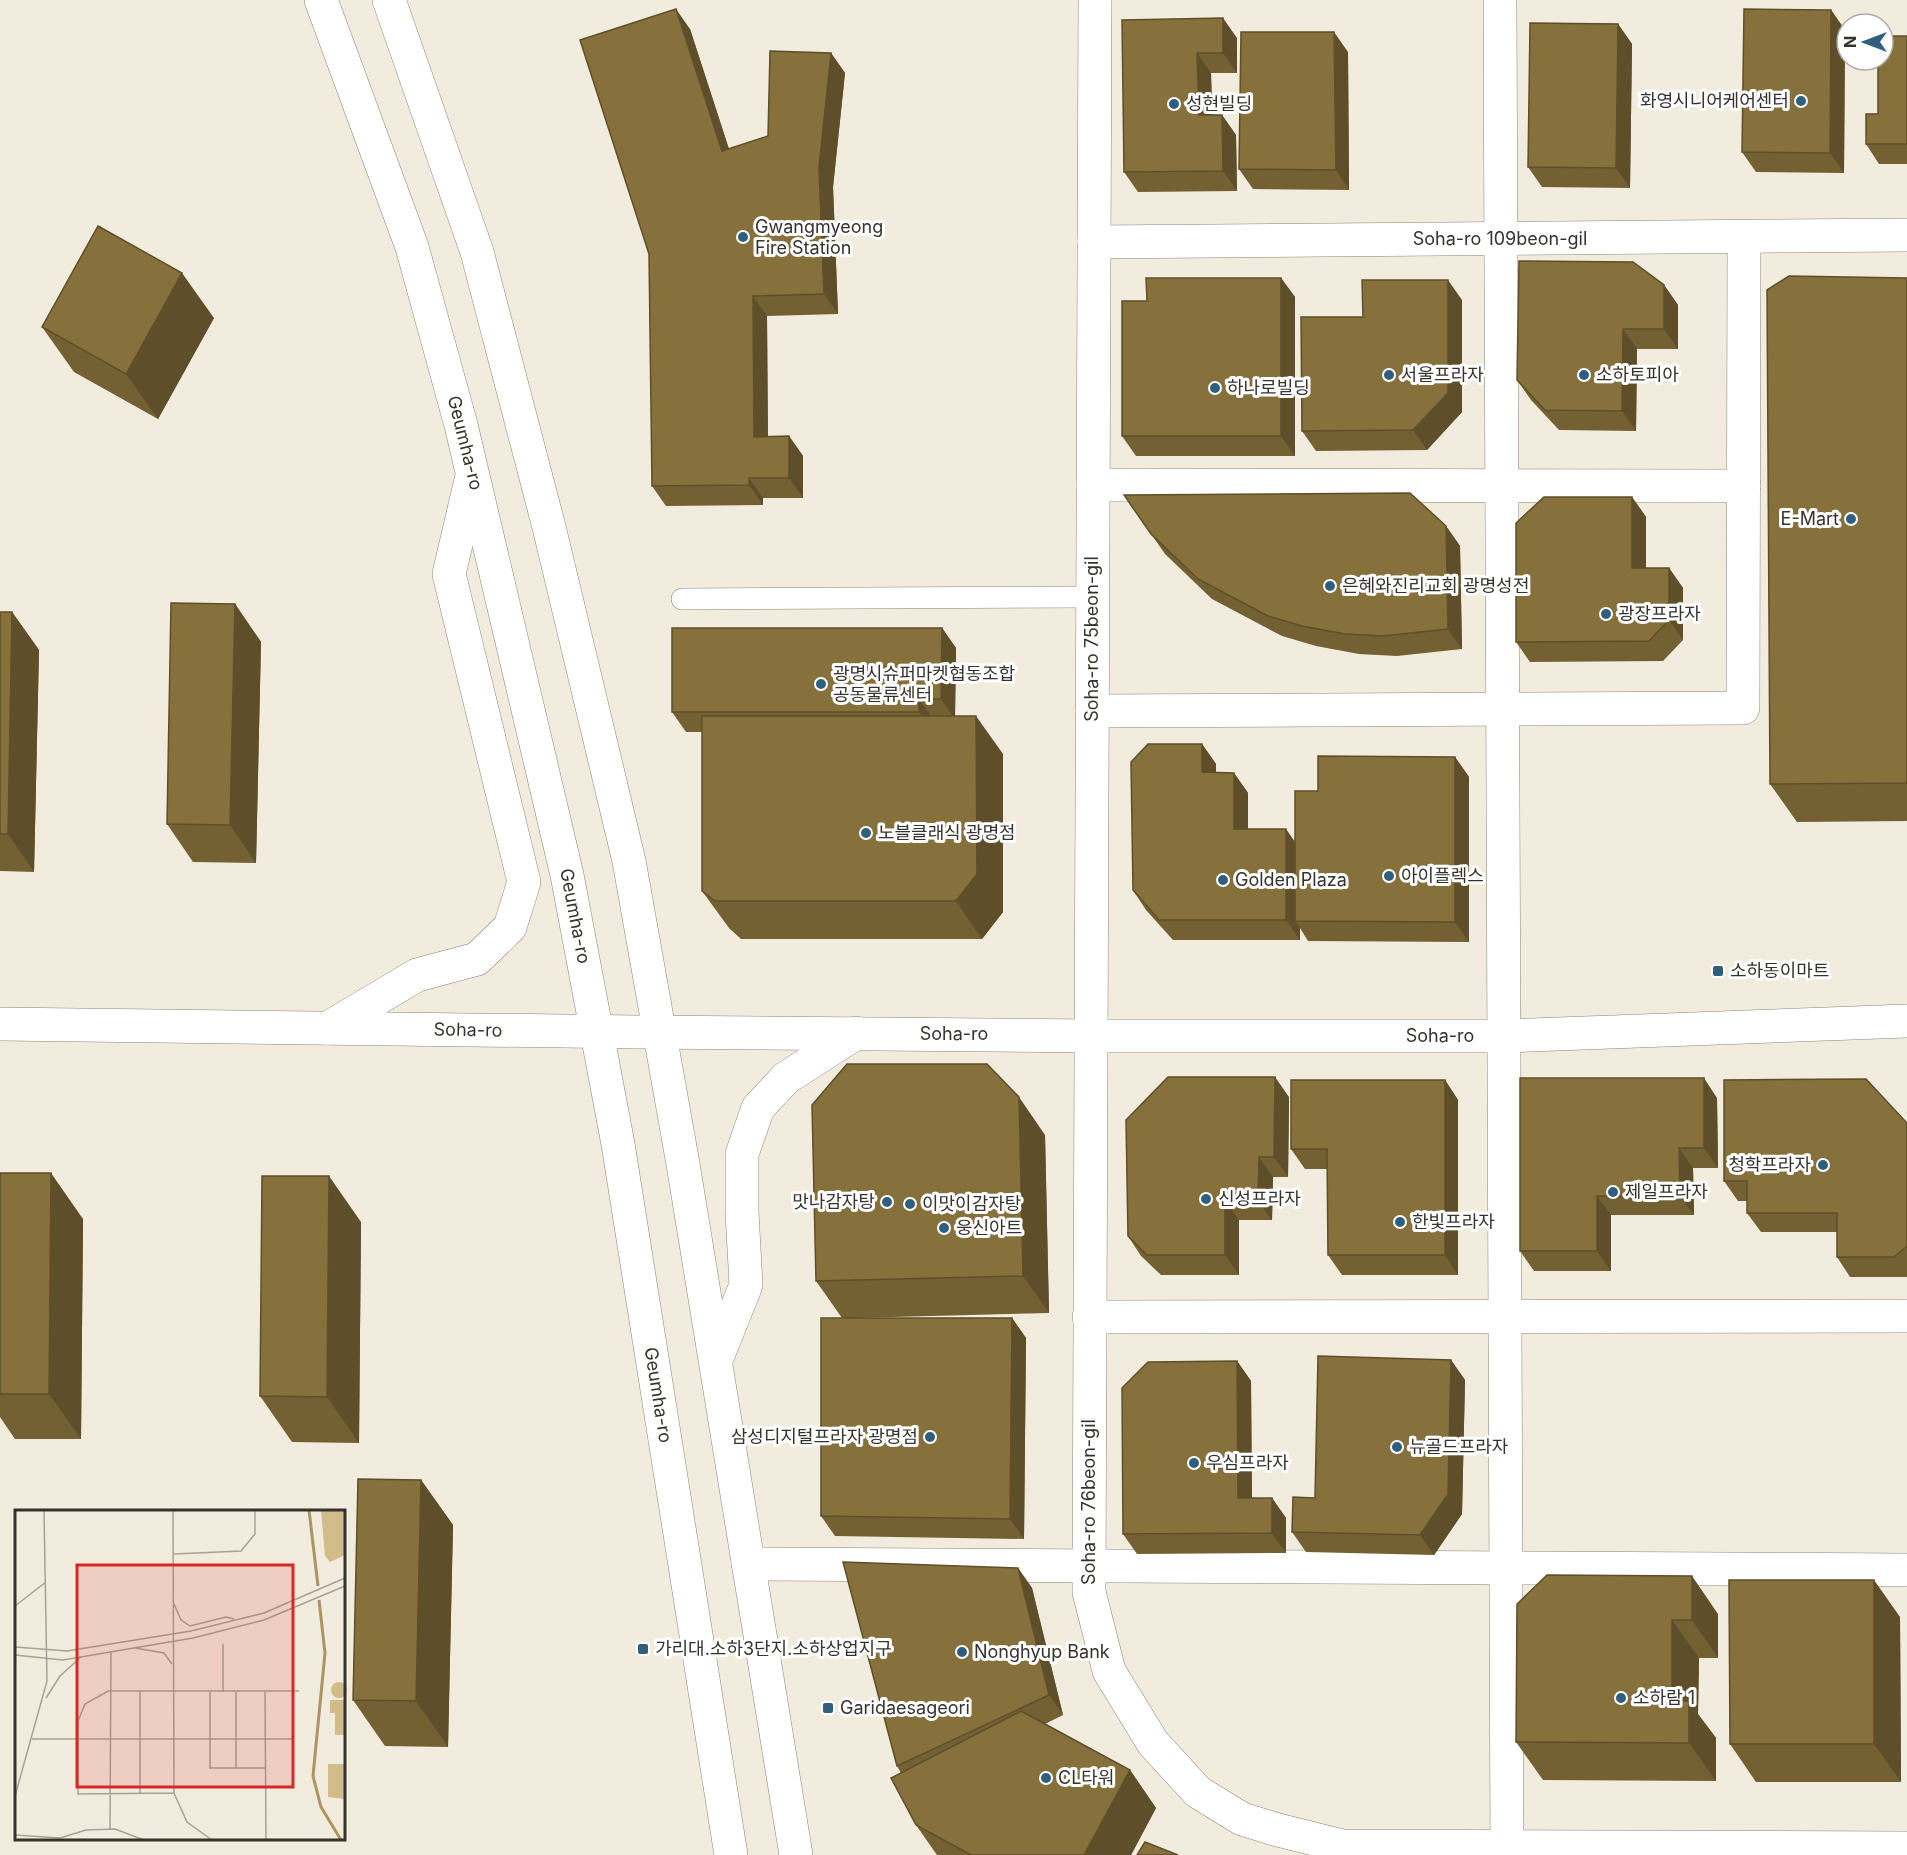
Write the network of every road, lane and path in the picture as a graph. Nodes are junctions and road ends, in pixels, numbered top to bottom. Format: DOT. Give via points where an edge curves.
graph roads {
  1 [pos="321,0"];
  2 [pos="388,0"];
  3 [pos="1095,0"];
  4 [pos="1500,5"];
  5 [pos="1907,236"];
  6 [pos="1744,237"];
  7 [pos="1501,239"];
  8 [pos="1094,242"];
  9 [pos="473,473"];
  10 [pos="1093,485"];
  11 [pos="1502,486"];
  12 [pos="1744,486"];
  13 [pos="1092,597"];
  14 [pos="682,599"];
  15 [pos="1503,709"];
  16 [pos="1092,711"];
  17 [pos="1907,1021"];
  18 [pos="0,1024"];
  19 [pos="328,1028"];
  20 [pos="597,1032"];
  21 [pos="659,1032"];
  22 [pos="856,1034"];
  23 [pos="1090,1035"];
  24 [pos="1504,1035"];
  25 [pos="1505,1316"];
  26 [pos="1907,1316"];
  27 [pos="1089,1317"];
  28 [pos="715,1362"];
  29 [pos="748,1564"];
  30 [pos="1089,1566"];
  31 [pos="1506,1568"];
  32 [pos="1907,1570"];
  33 [pos="790,1818"];
  34 [pos="1907,1848"];
  35 [pos="1508,1851"];
  36 [pos="730,1855"];
  37 [pos="796,1855"];
  38 [pos="817,1855"];
  1 -- 9 [label="street, Geumha-ro" via="412,247"];
  2 -- 21 [label="street" via="477,252 534,469 629,861"];
  3 -- 8 [label="street, Soha-ro 75beon-gil"];
  4 -- 7 [label="street"];
  5 -- 6 [label="street, Soha-ro 109beon-gil"];
  6 -- 7 [label="street, Soha-ro 109beon-gil"];
  6 -- 12 [label="street"];
  7 -- 8 [label="street, Soha-ro 109beon-gil"];
  7 -- 11 [label="street"];
  8 -- 10 [label="street, Soha-ro 75beon-gil"];
  9 -- 19 [label="street" via="449,574 524,882 510,927 477,959 417,975"];
  9 -- 20 [label="street, Geumha-ro" via="567,875"];
  10 -- 11 [label="street"];
  10 -- 13 [label="street, Soha-ro 75beon-gil"];
  11 -- 12 [label="street"];
  11 -- 15 [label="street"];
  12 -- 15 [label="street" via="1743,708"];
  13 -- 14 [label="lane"];
  13 -- 16 [label="street, Soha-ro 75beon-gil"];
  15 -- 16 [label="street"];
  15 -- 24 [label="street"];
  16 -- 23 [label="street, Soha-ro 75beon-gil"];
  17 -- 24 [label="street, Soha-ro"];
  18 -- 19 [label="street, Soha-ro"];
  19 -- 20 [label="street, Soha-ro"];
  20 -- 21 [label="street, Soha-ro"];
  20 -- 36 [label="street, Geumha-ro"];
  21 -- 22 [label="street, Soha-ro"];
  21 -- 28 [label="street"];
  22 -- 23 [label="street, Soha-ro"];
  22 -- 28 [label="street" via="786,1078 758,1108 742,1154 746,1285"];
  23 -- 24 [label="street, Soha-ro"];
  23 -- 27 [label="street, Soha-ro 76beon-gil"];
  24 -- 25 [label="street"];
  25 -- 26 [label="street"];
  25 -- 27 [label="street"];
  25 -- 31 [label="street"];
  27 -- 30 [label="street, Soha-ro 76beon-gil"];
  28 -- 29 [label="street"];
  29 -- 30 [label="street"];
  29 -- 33 [label="street"];
  30 -- 31 [label="street"];
  30 -- 35 [label="street, Soha-ro 76beon-gil" via="1089,1592 1109,1671 1153,1743 1198,1792 1242,1819 1342,1846"];
  31 -- 32 [label="street"];
  31 -- 35 [label="street"];
  33 -- 37 [label="street"];
  33 -- 38 [label="street"];
  34 -- 35 [label="street, Soha-ro 76beon-gil"];
}
